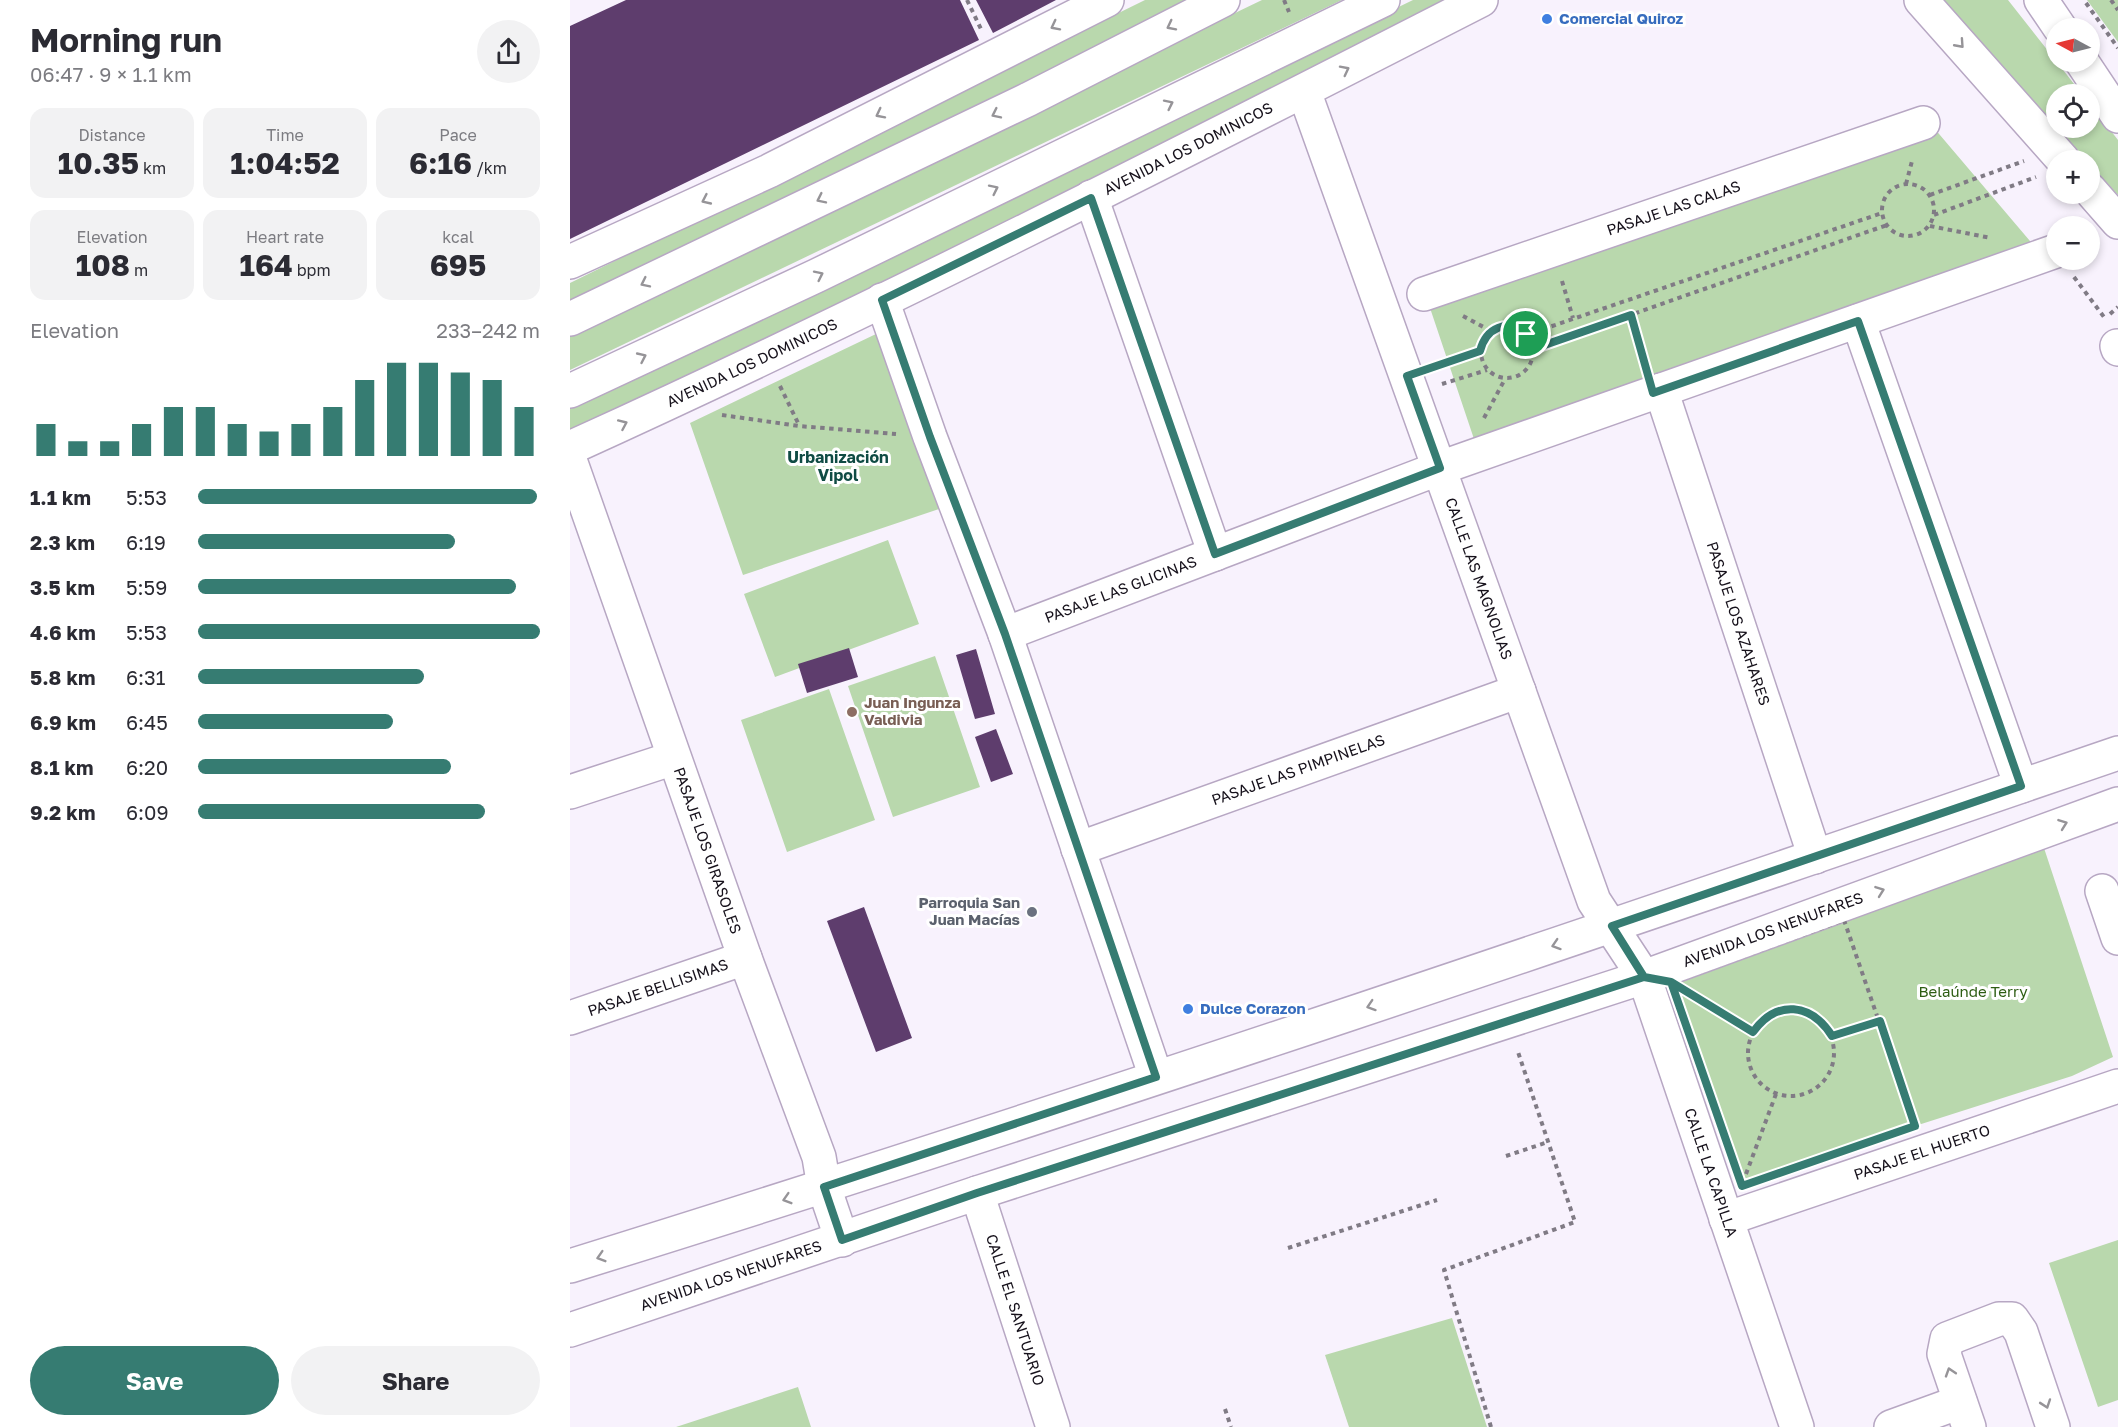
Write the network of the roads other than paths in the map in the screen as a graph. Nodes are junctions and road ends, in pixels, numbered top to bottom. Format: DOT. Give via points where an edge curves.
graph roads {
  1 [pos="1107,0"];
  2 [pos="1223,0"];
  3 [pos="1383,0"];
  4 [pos="1481,0"];
  5 [pos="1921,0"];
  6 [pos="2041,0"];
  7 [pos="2053,18"];
  8 [pos="2089,72"];
  9 [pos="1304,91"];
  10 [pos="2118,116"];
  11 [pos="1923,123"];
  12 [pos="2046,151"];
  13 [pos="1091,198"];
  14 [pos="2100,201"];
  15 [pos="2118,222"];
  16 [pos="570,262"];
  17 [pos="2046,265"];
  18 [pos="1424,294"];
  19 [pos="882,300"];
  20 [pos="570,319"];
  21 [pos="1858,321"];
  22 [pos="570,391"];
  23 [pos="1657,391"];
  24 [pos="570,448"];
  25 [pos="570,460"];
  26 [pos="1440,468"];
  27 [pos="1215,554"];
  28 [pos="1005,634"];
  29 [pos="1519,691"];
  30 [pos="2118,753"];
  31 [pos="674,758"];
  32 [pos="2021,786"];
  33 [pos="570,792"];
  34 [pos="2118,804"];
  35 [pos="1078,849"];
  36 [pos="1815,857"];
  37 [pos="2102,891"];
  38 [pos="1612,926"];
  39 [pos="2118,938"];
  40 [pos="745,958"];
  41 [pos="1657,980"];
  42 [pos="570,1018"];
  43 [pos="1156,1077"];
  44 [pos="2118,1086"];
  45 [pos="824,1187"];
  46 [pos="977,1193"];
  47 [pos="1726,1219"];
  48 [pos="842,1240"];
  49 [pos="570,1266"];
  50 [pos="570,1330"];
  51 [pos="1964,1415"];
  52 [pos="1053,1427"];
  53 [pos="1797,1427"];
  54 [pos="1891,1427"];
  55 [pos="2053,1427"];
  1 -- 16 [label="street, one-way" via="769,171"];
  2 -- 20 [label="street, one-way" via="1029,99"];
  22 -- 3 [label="street, one-way"];
  9 -- 4 [label="street, AVENIDA LOS DOMINICOS, one-way"];
  5 -- 12 [label="street, one-way"];
  6 -- 7 [label="street"];
  8 -- 10 [label="street"];
  9 -- 13 [label="street, AVENIDA LOS DOMINICOS"];
  9 -- 26 [label="street, CALLE LAS MAGNOLIAS"];
  11 -- 18 [label="street, PASAJE LAS CALAS"];
  13 -- 19 [label="street, AVENIDA LOS DOMINICOS"];
  13 -- 27 [label="street"];
  14 -- 15 [label="street"];
  17 -- 21 [label="street, PASAJE LAS GLICINAS"];
  24 -- 19 [label="street, AVENIDA LOS DOMINICOS, one-way" via="767,358"];
  19 -- 28 [label="street"];
  21 -- 23 [label="street, PASAJE LAS GLICINAS"];
  21 -- 32 [label="street"];
  23 -- 26 [label="street, PASAJE LAS GLICINAS"];
  23 -- 36 [label="street, PASAJE LOS AZAHARES"];
  25 -- 31 [label="street, PASAJE LOS GIRASOLES"];
  26 -- 27 [label="street, PASAJE LAS GLICINAS"];
  26 -- 29 [label="street, CALLE LAS MAGNOLIAS"];
  27 -- 28 [label="street, PASAJE LAS GLICINAS"];
  28 -- 35 [label="street"];
  29 -- 35 [label="street, PASAJE LAS PIMPINELAS"];
  29 -- 38 [label="street, CALLE LAS MAGNOLIAS" via="1594,901"];
  30 -- 32 [label="street"];
  31 -- 33 [label="street"];
  31 -- 40 [label="street, PASAJE LOS GIRASOLES"];
  32 -- 36 [label="street"];
  41 -- 34 [label="street, AVENIDA LOS NENUFARES, one-way"];
  35 -- 43 [label="street"];
  36 -- 38 [label="street"];
  37 -- 39 [label="street"];
  38 -- 41 [label="street, CALLE LA CAPILLA"];
  38 -- 43 [label="street, one-way"];
  40 -- 42 [label="street, PASAJE BELLISIMAS"];
  40 -- 45 [label="street, PASAJE LOS GIRASOLES" via="819,1157"];
  41 -- 46 [label="street, AVENIDA LOS NENUFARES"];
  41 -- 47 [label="street, CALLE LA CAPILLA"];
  43 -- 45 [label="street"];
  44 -- 47 [label="street, PASAJE EL HUERTO"];
  45 -- 48 [label="street, PASAJE LOS GIRASOLES"];
  45 -- 49 [label="street, one-way"];
  46 -- 48 [label="street, AVENIDA LOS NENUFARES"];
  46 -- 52 [label="street, CALLE EL SANTUARIO"];
  47 -- 53 [label="street, CALLE LA CAPILLA"];
  48 -- 50 [label="street, AVENIDA LOS NENUFARES"];
  51 -- 54 [label="street"];
  51 -- 55 [label="street, one-way" via="1944,1354 1947,1339 2000,1319 2012,1319 2021,1332"];
}
